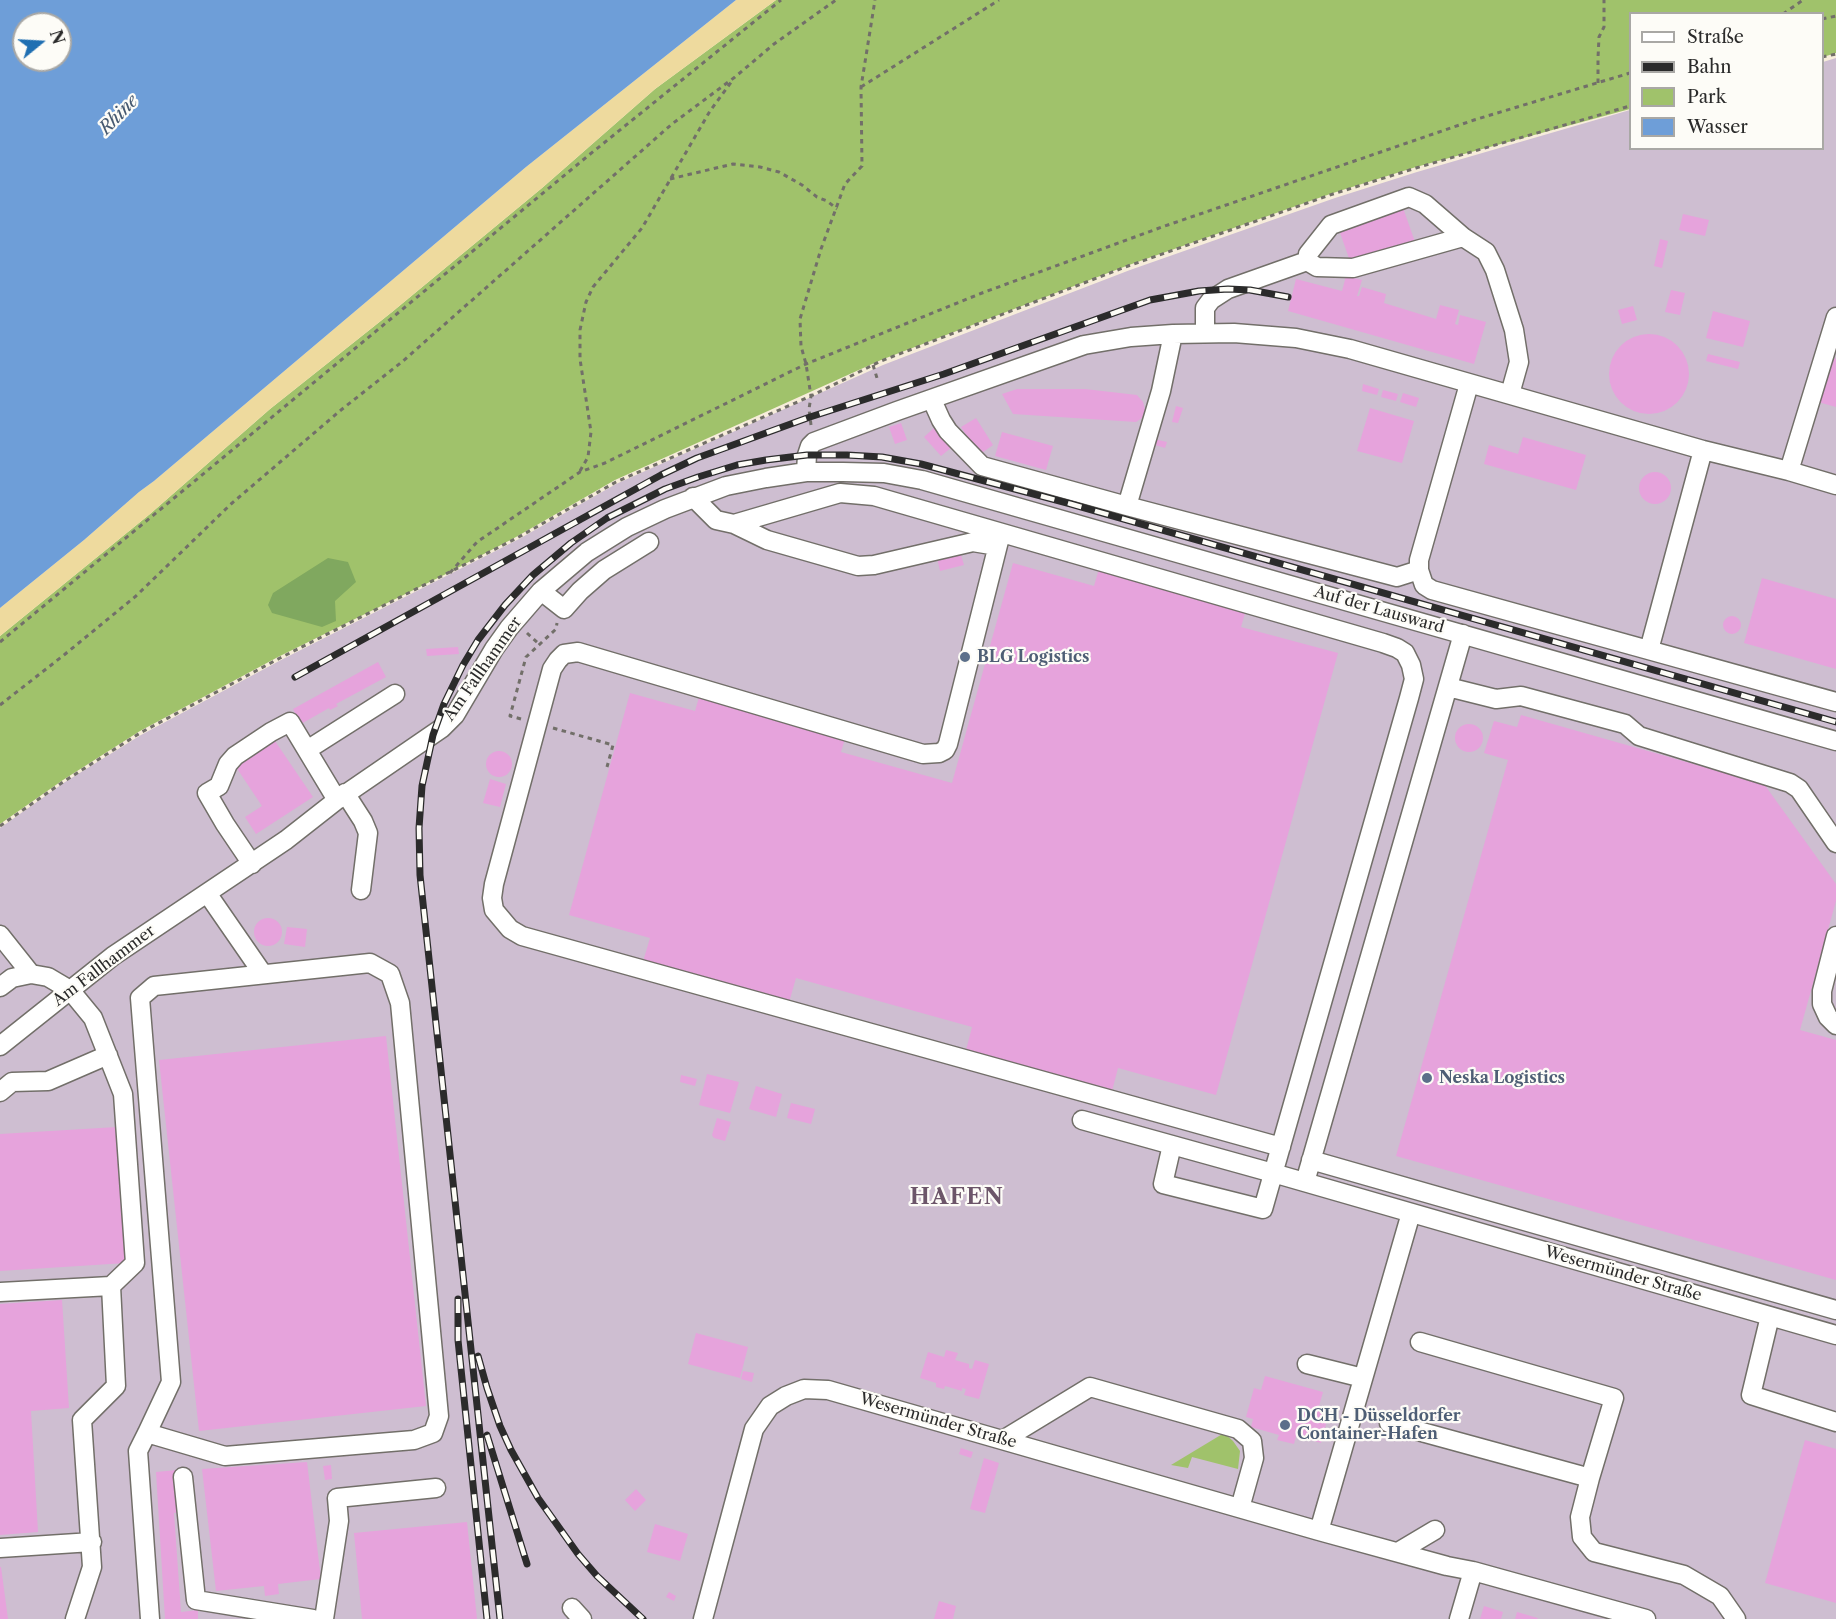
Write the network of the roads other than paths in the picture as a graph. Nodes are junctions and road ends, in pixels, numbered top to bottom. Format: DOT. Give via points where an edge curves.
graph roads {
  1 [pos="1462,237"];
  2 [pos="1307,261"];
  3 [pos="1836,316"];
  4 [pos="1205,333"];
  5 [pos="1173,334"];
  6 [pos="1469,384"];
  7 [pos="1510,394"];
  8 [pos="932,400"];
  9 [pos="1703,450"];
  10 [pos="1789,471"];
  11 [pos="806,472"];
  12 [pos="1835,479"];
  13 [pos="922,480"];
  14 [pos="693,497"];
  15 [pos="1127,506"];
  16 [pos="734,524"];
  17 [pos="999,539"];
  18 [pos="649,542"];
  19 [pos="1419,570"];
  20 [pos="541,591"];
  21 [pos="1463,634"];
  22 [pos="1649,650"];
  23 [pos="1448,687"];
  24 [pos="396,694"];
  25 [pos="1836,702"];
  26 [pos="1836,741"];
  27 [pos="307,750"];
  28 [pos="341,797"];
  29 [pos="1836,843"];
  30 [pos="252,864"];
  31 [pos="361,890"];
  32 [pos="207,893"];
  33 [pos="0,935"];
  34 [pos="1836,936"];
  35 [pos="31,974"];
  36 [pos="263,974"];
  37 [pos="0,987"];
  38 [pos="70,990"];
  39 [pos="1836,1025"];
  40 [pos="0,1046"];
  41 [pos="108,1055"];
  42 [pos="0,1092"];
  43 [pos="1082,1120"];
  44 [pos="1172,1145"];
  45 [pos="1281,1147"];
  46 [pos="1311,1160"];
  47 [pos="1273,1173"];
  48 [pos="1305,1182"];
  49 [pos="1411,1213"];
  50 [pos="111,1286"];
  51 [pos="0,1292"];
  52 [pos="1836,1310"];
  53 [pos="1770,1316"];
  54 [pos="1836,1335"];
  55 [pos="1420,1342"];
  56 [pos="1307,1364"];
  57 [pos="1363,1378"];
  58 [pos="1836,1422"];
  59 [pos="1389,1423"];
  60 [pos="147,1432"];
  61 [pos="1003,1440"];
  62 [pos="183,1477"];
  63 [pos="1590,1478"];
  64 [pos="436,1488"];
  65 [pos="1240,1508"];
  66 [pos="1435,1530"];
  67 [pos="1319,1531"];
  68 [pos="92,1542"];
  69 [pos="0,1548"];
  70 [pos="1398,1552"];
  71 [pos="1467,1570"];
  72 [pos="710,1617"];
  73 [pos="75,1619"];
  74 [pos="150,1619"];
  75 [pos="313,1619"];
  76 [pos="324,1619"];
  77 [pos="1459,1619"];
  78 [pos="1646,1619"];
  79 [pos="1736,1619"];
  1 -- 2 [label="street" via="1353,268 1317,267"];
  1 -- 2 [label="street" via="1425,204 1409,197 1332,225 1308,254"];
  1 -- 7 [label="street" via="1486,252 1514,330 1520,362"];
  2 -- 4 [label="street" via="1228,289 1211,300 1205,308"];
  3 -- 10 [label="street"];
  4 -- 5 [label="street"];
  4 -- 6 [label="street" via="1296,338 1350,349"];
  5 -- 8 [label="street" via="1084,345"];
  5 -- 15 [label="street" via="1161,391"];
  6 -- 7 [label="street"];
  6 -- 19 [label="street"];
  7 -- 9 [label="street"];
  8 -- 11 [label="street" via="814,442 807,455"];
  8 -- 15 [label="street" via="948,431 982,466"];
  9 -- 10 [label="street"];
  9 -- 22 [label="street"];
  10 -- 12 [label="street"];
  11 -- 13 [label="street, Am Fallhammer" via="884,473"];
  11 -- 14 [label="street, Am Fallhammer" via="748,481"];
  13 -- 21 [label="street, Auf der Lausward"];
  14 -- 16 [label="street" via="716,520"];
  14 -- 20 [label="street, Am Fallhammer" via="627,527 587,552"];
  15 -- 19 [label="street" via="1397,576"];
  16 -- 17 [label="street" via="767,540 858,566"];
  16 -- 17 [label="street" via="840,493 874,496"];
  17 -- 45 [label="street" via="1383,643 1405,653 1411,665 1414,679 1409,698"];
  17 -- 45 [label="street" via="948,744 939,753 923,754 578,652 564,654 552,669 494,884 494,910 510,929 522,936"];
  18 -- 20 [label="street" via="604,570 564,609"];
  19 -- 22 [label="street" via="1424,585 1432,590"];
  20 -- 28 [label="street, Am Fallhammer" via="494,649 448,723"];
  21 -- 23 [label="street"];
  21 -- 26 [label="street, Auf der Lausward"];
  22 -- 25 [label="street"];
  23 -- 29 [label="street" via="1496,699 1521,696 1624,724 1639,736 1790,783 1799,789"];
  23 -- 46 [label="street"];
  24 -- 27 [label="street"];
  27 -- 28 [label="street"];
  27 -- 30 [label="street" via="290,722 235,756 219,786 207,793"];
  28 -- 30 [label="street, Am Fallhammer"];
  28 -- 31 [label="street" via="363,821 368,833"];
  30 -- 32 [label="street, Am Fallhammer"];
  32 -- 36 [label="street"];
  32 -- 38 [label="street, Am Fallhammer"];
  33 -- 35 [label="street"];
  34 -- 39 [label="street" via="1822,991 1822,1004"];
  35 -- 37 [label="street" via="12,978"];
  35 -- 38 [label="street" via="48,977"];
  36 -- 60 [label="street" via="154,986 140,998 171,1382"];
  36 -- 60 [label="street" via="370,963 390,974 400,1003 439,1416 433,1433 414,1440 225,1456"];
  38 -- 40 [label="street, Am Fallhammer"];
  38 -- 41 [label="street" via="93,1018"];
  41 -- 42 [label="street" via="48,1081 12,1082"];
  41 -- 50 [label="street" via="123,1094 135,1263"];
  43 -- 44 [label="street, Wesermünder Straße"];
  44 -- 47 [label="street, Wesermünder Straße"];
  44 -- 47 [label="street" via="1163,1184 1263,1209"];
  45 -- 47 [label="street"];
  46 -- 48 [label="street"];
  46 -- 52 [label="street"];
  47 -- 48 [label="street, Wesermünder Straße"];
  48 -- 49 [label="street, Wesermünder Straße"];
  49 -- 53 [label="street, Wesermünder Straße"];
  49 -- 57 [label="street"];
  50 -- 51 [label="street"];
  50 -- 68 [label="street" via="116,1386 82,1420"];
  53 -- 54 [label="street, Wesermünder Straße"];
  53 -- 58 [label="street" via="1751,1395"];
  55 -- 63 [label="street" via="1614,1398"];
  56 -- 57 [label="street"];
  57 -- 67 [label="street"];
  59 -- 63 [label="street"];
  60 -- 74 [label="street" via="138,1451"];
  61 -- 65 [label="street, Wesermünder Straße"];
  61 -- 65 [label="street" via="1090,1387 1238,1429 1252,1441 1254,1458"];
  61 -- 72 [label="street, Wesermünder Straße" via="828,1390 804,1389 786,1396 770,1406 754,1429"];
  62 -- 75 [label="street" via="196,1600"];
  63 -- 79 [label="street" via="1580,1517 1582,1537 1594,1552 1684,1575 1720,1596"];
  64 -- 76 [label="street" via="337,1498 339,1521"];
  65 -- 67 [label="street, Wesermünder Straße"];
  66 -- 70 [label="street"];
  67 -- 70 [label="street, Wesermünder Straße"];
  68 -- 69 [label="street"];
  68 -- 73 [label="street" via="92,1567"];
  70 -- 71 [label="street, Wesermünder Straße"];
  71 -- 77 [label="street"];
  71 -- 78 [label="street, Wesermünder Straße"];
}
